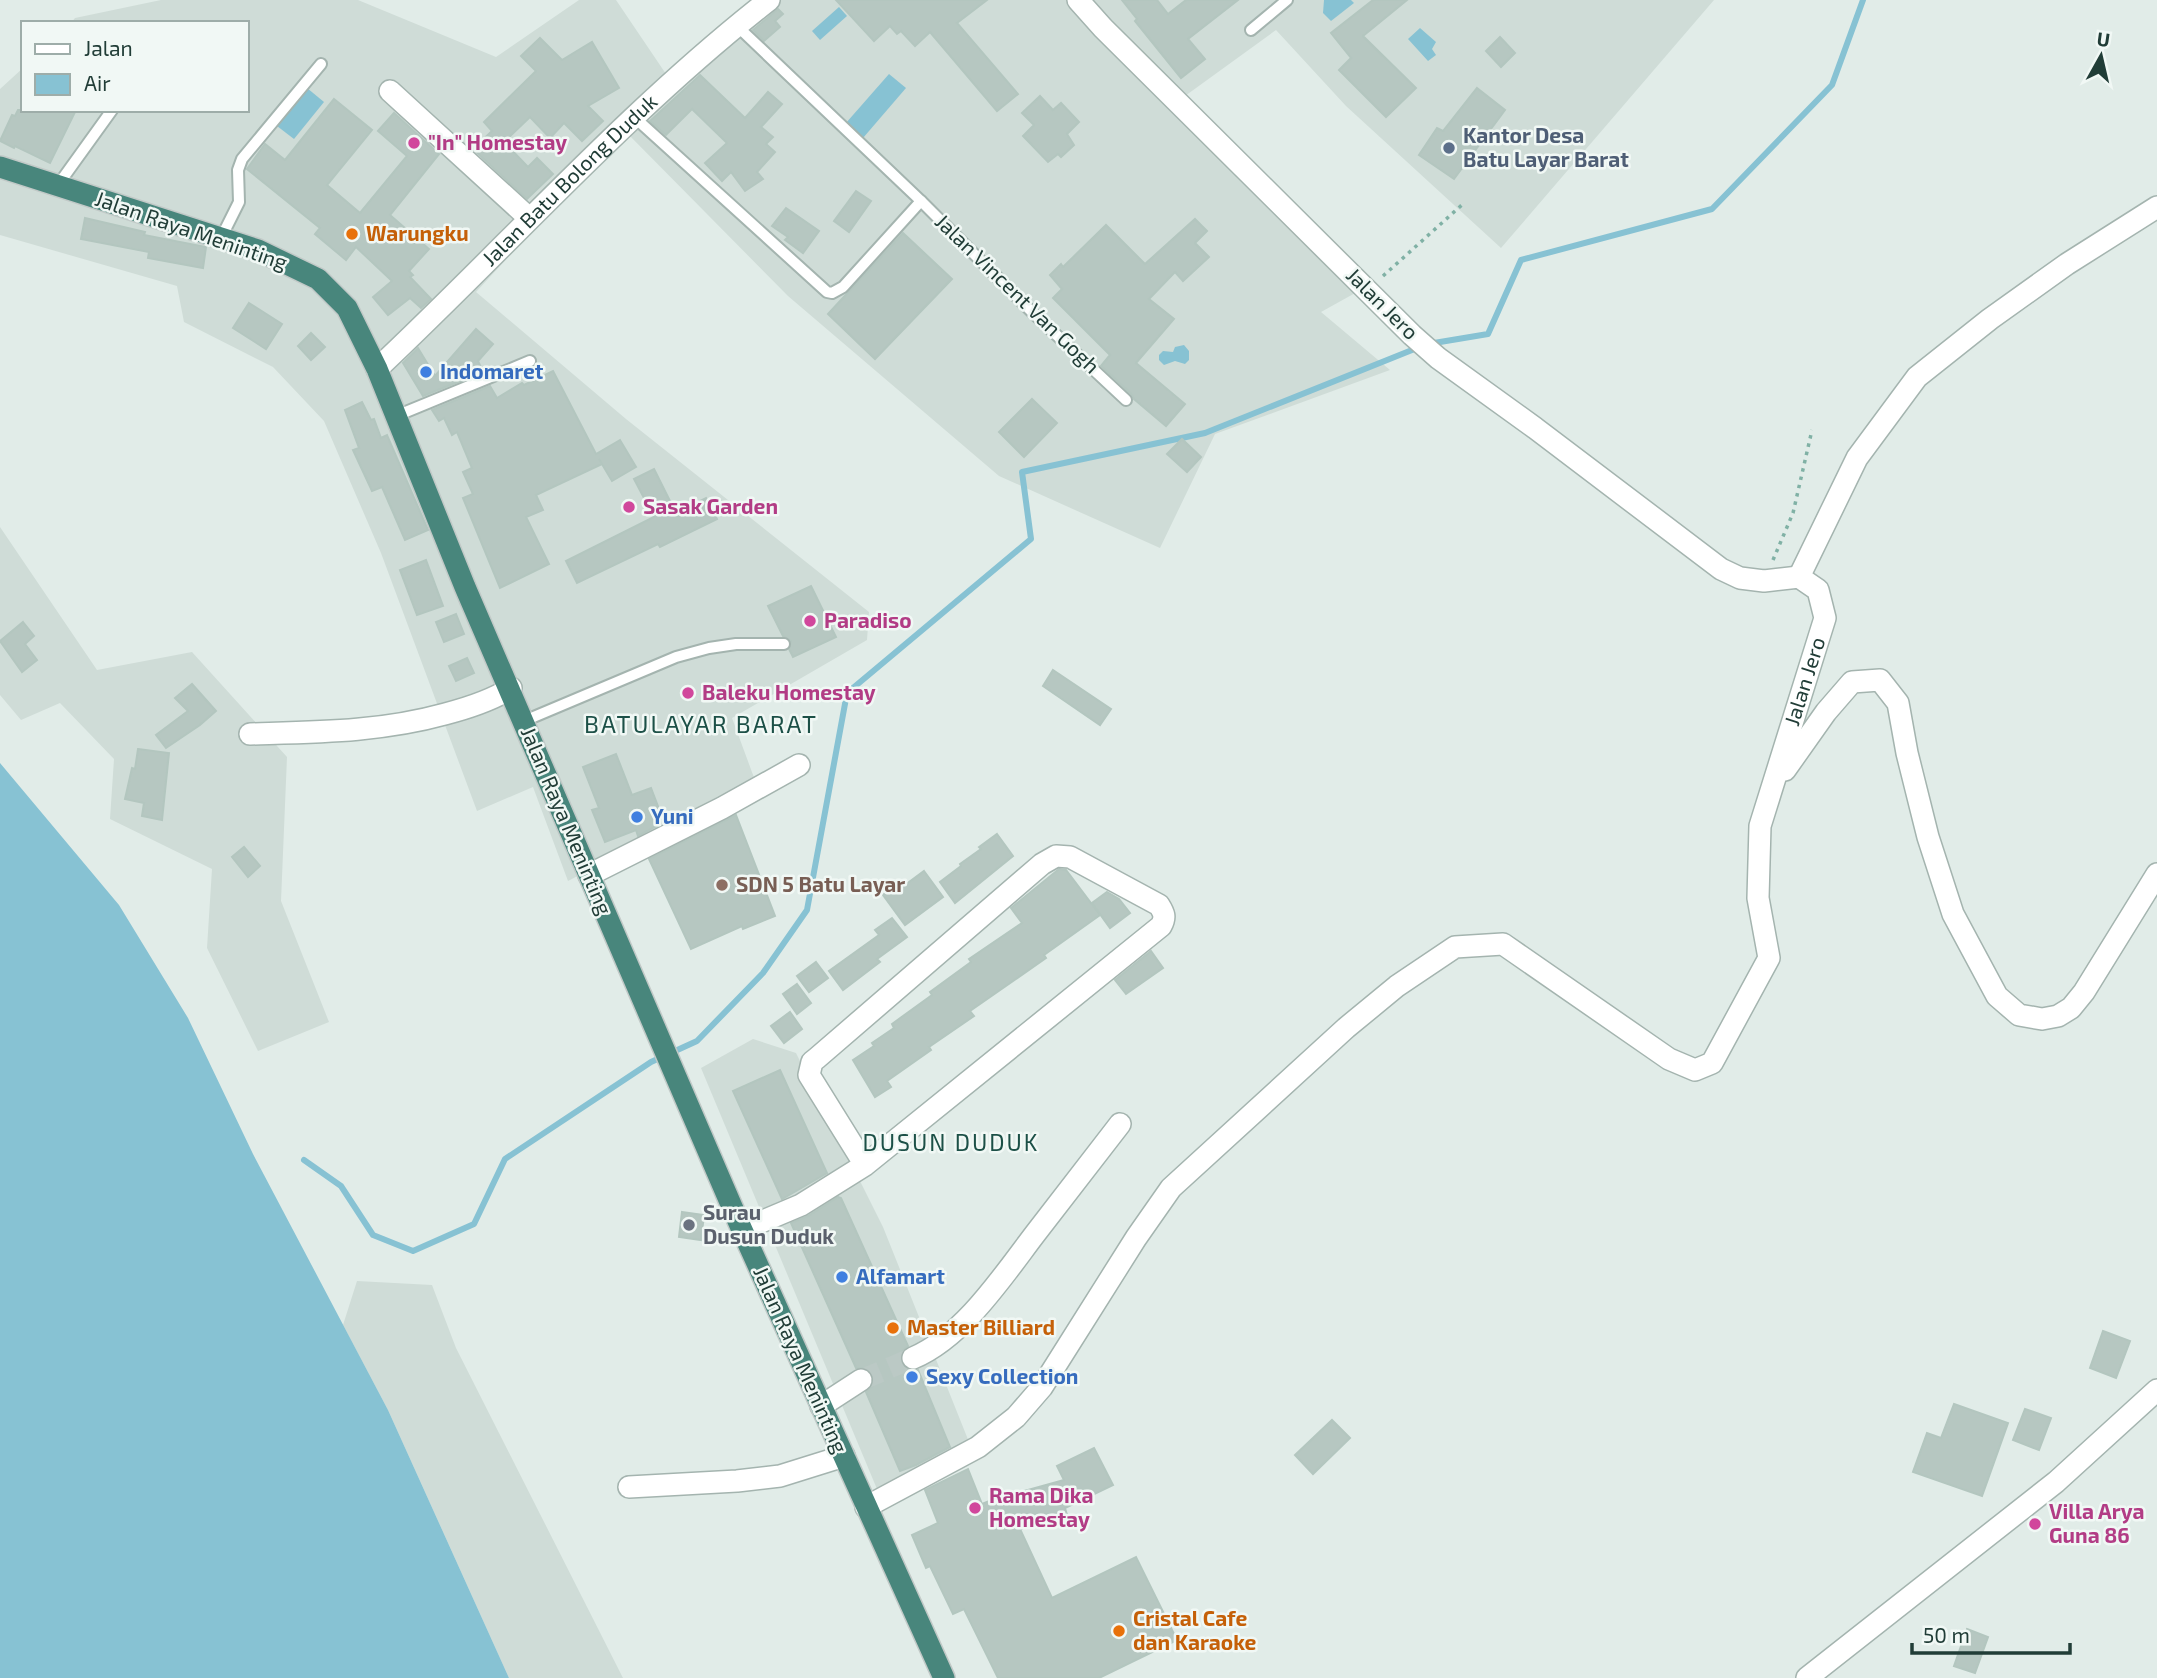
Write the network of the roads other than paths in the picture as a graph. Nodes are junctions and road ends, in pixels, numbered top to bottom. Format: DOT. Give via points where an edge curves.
graph roads {
  1 [pos="769,0"];
  2 [pos="1078,0"];
  3 [pos="1287,0"];
  4 [pos="736,25"];
  5 [pos="1251,30"];
  6 [pos="321,64"];
  7 [pos="390,91"];
  8 [pos="111,112"];
  9 [pos="633,116"];
  10 [pos="0,167"];
  11 [pos="58,185"];
  12 [pos="921,201"];
  13 [pos="2157,207"];
  14 [pos="529,218"];
  15 [pos="221,238"];
  16 [pos="530,361"];
  17 [pos="377,369"];
  18 [pos="1126,400"];
  19 [pos="396,416"];
  20 [pos="1798,577"];
  21 [pos="784,644"];
  22 [pos="510,688"];
  23 [pos="524,721"];
  24 [pos="250,734"];
  25 [pos="799,765"];
  26 [pos="1774,785"];
  27 [pos="2157,874"];
  28 [pos="589,875"];
  29 [pos="1121,1124"];
  30 [pos="864,1165"];
  31 [pos="742,1230"];
  32 [pos="913,1358"];
  33 [pos="861,1380"];
  34 [pos="2157,1390"];
  35 [pos="821,1406"];
  36 [pos="844,1456"];
  37 [pos="629,1487"];
  38 [pos="866,1507"];
  39 [pos="944,1678"];
  40 [pos="1807,1678"];
  1 -- 4 [label="street, Jalan Batu Bolong Duduk"];
  2 -- 20 [label="street, Jalan Jero" via="1438,358 1721,569 1740,578 1764,581"];
  3 -- 5 [label="lane"];
  4 -- 9 [label="street, Jalan Batu Bolong Duduk"];
  4 -- 12 [label="lane"];
  6 -- 15 [label="lane" via="242,159 239,202"];
  7 -- 14 [label="street"];
  8 -- 11 [label="lane"];
  9 -- 12 [label="lane, Jalan Vincent Van Gogh" via="827,292 843,287"];
  9 -- 14 [label="street, Jalan Batu Bolong Duduk"];
  10 -- 11 [label="highway, Jalan Raya Meninting"];
  11 -- 15 [label="highway, Jalan Raya Meninting"];
  12 -- 18 [label="lane, Jalan Vincent Van Gogh"];
  13 -- 20 [label="street" via="2067,264 1917,377 1857,458"];
  14 -- 17 [label="street, Jalan Batu Bolong Duduk"];
  15 -- 17 [label="highway, Jalan Raya Meninting" via="283,260 318,279 346,308"];
  16 -- 19 [label="lane"];
  17 -- 19 [label="highway, Jalan Raya Meninting"];
  19 -- 22 [label="highway, Jalan Raya Meninting"];
  20 -- 26 [label="street, Jalan Jero" via="1818,590 1825,618"];
  21 -- 23 [label="lane" via="736,644 676,657"];
  22 -- 23 [label="highway, Jalan Raya Meninting"];
  22 -- 24 [label="street" via="496,698 462,709 391,726"];
  23 -- 28 [label="highway, Jalan Raya Meninting"];
  25 -- 28 [label="street"];
  26 -- 27 [label="street, Jalan Jero" via="1852,682 1880,680 1898,703 1928,837 1954,915 1997,996 2020,1015 2042,1019 2071,1008"];
  26 -- 38 [label="street" via="1760,826 1758,898 1769,958 1712,1063 1695,1070 1669,1059 1503,944 1455,947 1346,1028 1171,1188 1042,1387 1016,1417 978,1447"];
  28 -- 31 [label="highway, Jalan Raya Meninting"];
  29 -- 32 [label="street" via="955,1330"];
  30 -- 30 [label="street" via="1161,926 1164,913 1158,905 1070,857 1056,856 812,1062 809,1076"];
  30 -- 31 [label="street" via="802,1205"];
  31 -- 35 [label="highway, Jalan Raya Meninting"];
  33 -- 35 [label="street"];
  34 -- 40 [label="street" via="2056,1482"];
  35 -- 36 [label="highway, Jalan Raya Meninting"];
  36 -- 37 [label="street" via="780,1476"];
  36 -- 38 [label="highway, Jalan Raya Meninting"];
  38 -- 39 [label="highway, Jalan Raya Meninting"];
}
